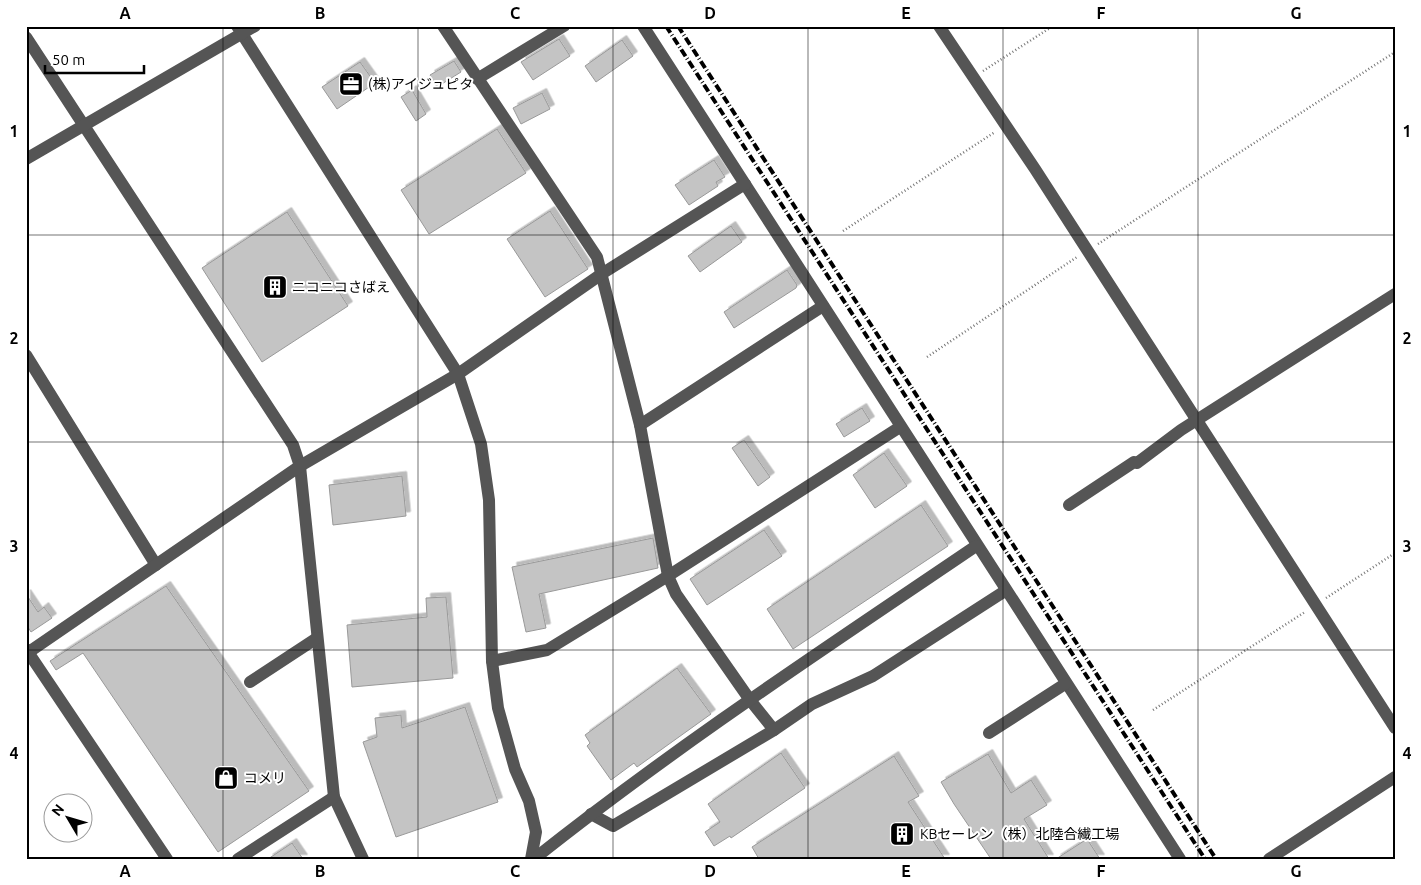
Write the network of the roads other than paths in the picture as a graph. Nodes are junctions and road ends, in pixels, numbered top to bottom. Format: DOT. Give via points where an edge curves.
graph roads {
  1 [pos="255,26"];
  2 [pos="443,26"];
  3 [pos="564,26"];
  4 [pos="643,26"];
  5 [pos="939,26"];
  6 [pos="240,30"];
  7 [pos="26,37"];
  8 [pos="477,78"];
  9 [pos="84,124"];
  10 [pos="26,159"];
  11 [pos="745,184"];
  12 [pos="603,274"];
  13 [pos="1395,294"];
  14 [pos="823,306"];
  15 [pos="26,355"];
  16 [pos="458,374"];
  17 [pos="1197,420"];
  18 [pos="640,425"];
  19 [pos="900,427"];
  20 [pos="300,466"];
  21 [pos="1070,505"];
  22 [pos="976,546"];
  23 [pos="156,565"];
  24 [pos="668,576"];
  25 [pos="1005,591"];
  26 [pos="318,638"];
  27 [pos="27,652"];
  28 [pos="492,661"];
  29 [pos="250,682"];
  30 [pos="1065,684"];
  31 [pos="750,700"];
  32 [pos="1395,728"];
  33 [pos="774,730"];
  34 [pos="989,733"];
  35 [pos="1395,778"];
  36 [pos="334,797"];
  37 [pos="591,814"];
  38 [pos="167,859"];
  39 [pos="238,859"];
  40 [pos="363,859"];
  41 [pos="533,859"];
  42 [pos="1180,859"];
  43 [pos="1269,859"];
  1 -- 6 [label="street"];
  2 -- 8 [label="street"];
  3 -- 8 [label="street"];
  4 -- 11 [label="street"];
  5 -- 17 [label="street"];
  6 -- 9 [label="street"];
  6 -- 16 [label="street"];
  7 -- 9 [label="street"];
  8 -- 12 [label="street" via="597,257"];
  9 -- 10 [label="street"];
  9 -- 20 [label="street" via="293,445"];
  11 -- 12 [label="street"];
  11 -- 14 [label="street"];
  12 -- 16 [label="street"];
  12 -- 18 [label="street"];
  13 -- 17 [label="street"];
  14 -- 18 [label="street"];
  14 -- 19 [label="street"];
  15 -- 23 [label="street"];
  16 -- 20 [label="street"];
  16 -- 28 [label="street" via="481,444 489,500"];
  17 -- 21 [label="street"];
  17 -- 32 [label="street"];
  18 -- 24 [label="street"];
  19 -- 22 [label="street"];
  19 -- 24 [label="street"];
  20 -- 23 [label="street"];
  20 -- 26 [label="street"];
  22 -- 25 [label="street"];
  22 -- 31 [label="street"];
  23 -- 27 [label="street"];
  24 -- 28 [label="street" via="547,650"];
  24 -- 31 [label="street" via="676,594"];
  25 -- 30 [label="street"];
  25 -- 33 [label="street" via="873,676 812,704"];
  26 -- 29 [label="street"];
  26 -- 36 [label="street"];
  27 -- 38 [label="street"];
  28 -- 41 [label="street" via="498,708 536,832"];
  30 -- 34 [label="street"];
  30 -- 42 [label="street"];
  31 -- 33 [label="street"];
  31 -- 37 [label="street"];
  33 -- 37 [label="street" via="613,826"];
  35 -- 43 [label="street"];
  36 -- 39 [label="street"];
  36 -- 40 [label="street"];
  37 -- 41 [label="street"];
}
